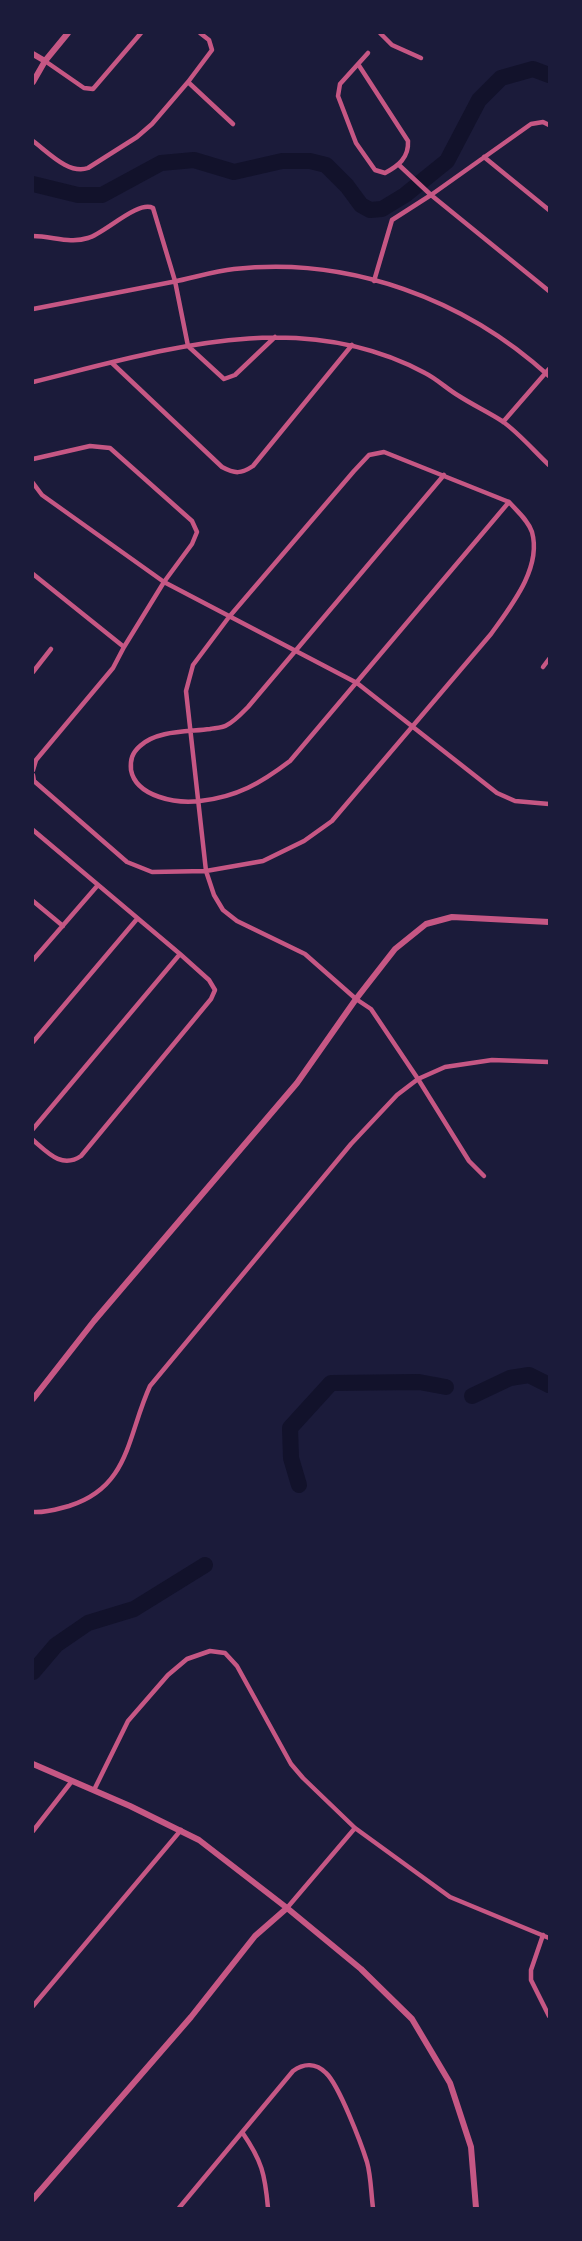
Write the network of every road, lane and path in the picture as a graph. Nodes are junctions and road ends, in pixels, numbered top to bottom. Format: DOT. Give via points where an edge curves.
graph roads {
  1 [pos="68,33"];
  2 [pos="141,33"];
  3 [pos="201,33"];
  4 [pos="380,33"];
  5 [pos="368,53"];
  6 [pos="33,54"];
  7 [pos="421,58"];
  8 [pos="45,62"];
  9 [pos="358,64"];
  10 [pos="33,82"];
  11 [pos="188,82"];
  12 [pos="233,124"];
  13 [pos="549,125"];
  14 [pos="33,141"];
  15 [pos="484,157"];
  16 [pos="399,165"];
  17 [pos="430,195"];
  18 [pos="549,210"];
  19 [pos="33,236"];
  20 [pos="175,281"];
  21 [pos="374,281"];
  22 [pos="549,291"];
  23 [pos="33,309"];
  24 [pos="275,337"];
  25 [pos="352,345"];
  26 [pos="188,346"];
  27 [pos="112,363"];
  28 [pos="548,372"];
  29 [pos="33,382"];
  30 [pos="503,422"];
  31 [pos="33,459"];
  32 [pos="549,465"];
  33 [pos="444,475"];
  34 [pos="33,483"];
  35 [pos="509,502"];
  36 [pos="33,574"];
  37 [pos="164,582"];
  38 [pos="230,617"];
  39 [pos="124,647"];
  40 [pos="51,649"];
  41 [pos="294,651"];
  42 [pos="549,659"];
  43 [pos="543,666"];
  44 [pos="33,672"];
  45 [pos="357,683"];
  46 [pos="414,727"];
  47 [pos="190,732"];
  48 [pos="33,770"];
  49 [pos="33,775"];
  50 [pos="198,801"];
  51 [pos="549,804"];
  52 [pos="33,830"];
  53 [pos="206,871"];
  54 [pos="98,885"];
  55 [pos="33,901"];
  56 [pos="137,919"];
  57 [pos="549,922"];
  58 [pos="63,926"];
  59 [pos="180,954"];
  60 [pos="33,960"];
  61 [pos="356,999"];
  62 [pos="33,1042"];
  63 [pos="549,1062"];
  64 [pos="418,1079"];
  65 [pos="33,1128"];
  66 [pos="33,1140"];
  67 [pos="484,1176"];
  68 [pos="33,1399"];
  69 [pos="33,1512"];
  70 [pos="33,1764"];
  71 [pos="72,1781"];
  72 [pos="94,1790"];
  73 [pos="355,1828"];
  74 [pos="181,1830"];
  75 [pos="33,1831"];
  76 [pos="288,1908"];
  77 [pos="543,1935"];
  78 [pos="549,1938"];
  79 [pos="33,2006"];
  80 [pos="549,2016"];
  81 [pos="242,2132"];
  82 [pos="33,2199"];
  83 [pos="179,2208"];
  84 [pos="268,2208"];
  85 [pos="373,2208"];
  86 [pos="476,2208"];
  1 -- 8 [label="street"];
  2 -- 8 [label="street" via="93,89 84,88"];
  3 -- 11 [label="street" via="212,50"];
  4 -- 7 [label="street" via="392,45"];
  5 -- 9 [label="street"];
  6 -- 8 [label="street"];
  8 -- 10 [label="street"];
  9 -- 16 [label="street" via="408,141 408,150"];
  9 -- 16 [label="street" via="338,89 353,137 375,170 385,173"];
  11 -- 12 [label="street"];
  11 -- 14 [label="street" via="137,137 81,171 73,170"];
  13 -- 15 [label="street" via="531,124"];
  15 -- 17 [label="street"];
  15 -- 18 [label="street"];
  16 -- 17 [label="street"];
  17 -- 21 [label="street" via="392,220"];
  17 -- 22 [label="street"];
  19 -- 20 [label="street" via="74,241 89,238 147,205 153,207"];
  20 -- 21 [label="street" via="234,269 281,267 328,270"];
  20 -- 23 [label="street"];
  20 -- 26 [label="street"];
  21 -- 28 [label="street" via="446,305"];
  24 -- 25 [label="street" via="314,338"];
  24 -- 26 [label="street"];
  24 -- 26 [label="street" via="235,375 224,379"];
  25 -- 27 [label="street" via="253,466 240,473 222,467"];
  25 -- 30 [label="street" via="426,373"];
  26 -- 27 [label="street"];
  27 -- 29 [label="street"];
  28 -- 30 [label="street"];
  30 -- 32 [label="street"];
  31 -- 37 [label="street" via="90,446 110,448 192,521 197,532"];
  33 -- 35 [label="street"];
  33 -- 38 [label="street" via="384,452 369,455"];
  33 -- 41 [label="street"];
  34 -- 37 [label="street" via="42,495"];
  35 -- 45 [label="street"];
  35 -- 46 [label="street" via="531,530 534,544 526,577 491,634"];
  36 -- 39 [label="street"];
  37 -- 38 [label="street"];
  37 -- 39 [label="street"];
  38 -- 41 [label="street"];
  38 -- 47 [label="street" via="193,665 186,691"];
  39 -- 48 [label="street" via="114,669 36,759"];
  40 -- 44 [label="street"];
  41 -- 45 [label="street"];
  41 -- 47 [label="street" via="248,707 226,726"];
  42 -- 43 [label="street"];
  45 -- 46 [label="street"];
  45 -- 50 [label="street" via="290,761 262,782 234,795"];
  46 -- 51 [label="street" via="497,793 515,801"];
  46 -- 53 [label="street" via="332,820 304,841 262,861"];
  47 -- 50 [label="street"];
  47 -- 50 [label="street" via="150,740 132,754 130,764 138,786 167,800"];
  49 -- 53 [label="street" via="34,782 127,862 152,872"];
  50 -- 53 [label="street"];
  52 -- 54 [label="street"];
  53 -- 61 [label="street" via="223,910 237,921 305,954"];
  54 -- 56 [label="street"];
  54 -- 58 [label="street"];
  55 -- 58 [label="street"];
  56 -- 59 [label="street"];
  56 -- 62 [label="street"];
  57 -- 61 [label="street" via="452,917 426,924 395,949"];
  58 -- 60 [label="street"];
  59 -- 65 [label="street"];
  59 -- 66 [label="street" via="209,981 215,990 211,999 81,1156 70,1161 56,1160"];
  61 -- 64 [label="street" via="371,1009"];
  61 -- 68 [label="street" via="297,1083 94,1321"];
  63 -- 64 [label="street" via="492,1060 446,1067"];
  64 -- 67 [label="street" via="469,1161"];
  64 -- 69 [label="street" via="351,1144 150,1386 120,1468 101,1491 68,1506"];
  70 -- 71 [label="street"];
  71 -- 72 [label="street"];
  71 -- 75 [label="street"];
  72 -- 73 [label="street" via="128,1721 168,1676 187,1659 210,1651 225,1653 237,1666 291,1764"];
  72 -- 74 [label="street"];
  73 -- 76 [label="street"];
  73 -- 77 [label="street" via="450,1897"];
  74 -- 76 [label="street"];
  74 -- 79 [label="street"];
  76 -- 82 [label="street" via="255,1936 191,2017"];
  76 -- 86 [label="street" via="361,1969 412,2019 450,2083 471,2147"];
  77 -- 78 [label="street"];
  77 -- 80 [label="street" via="531,1980"];
  81 -- 83 [label="street"];
  81 -- 84 [label="street" via="265,2174"];
  81 -- 85 [label="street" via="301,2065 325,2071 367,2163"];
}
